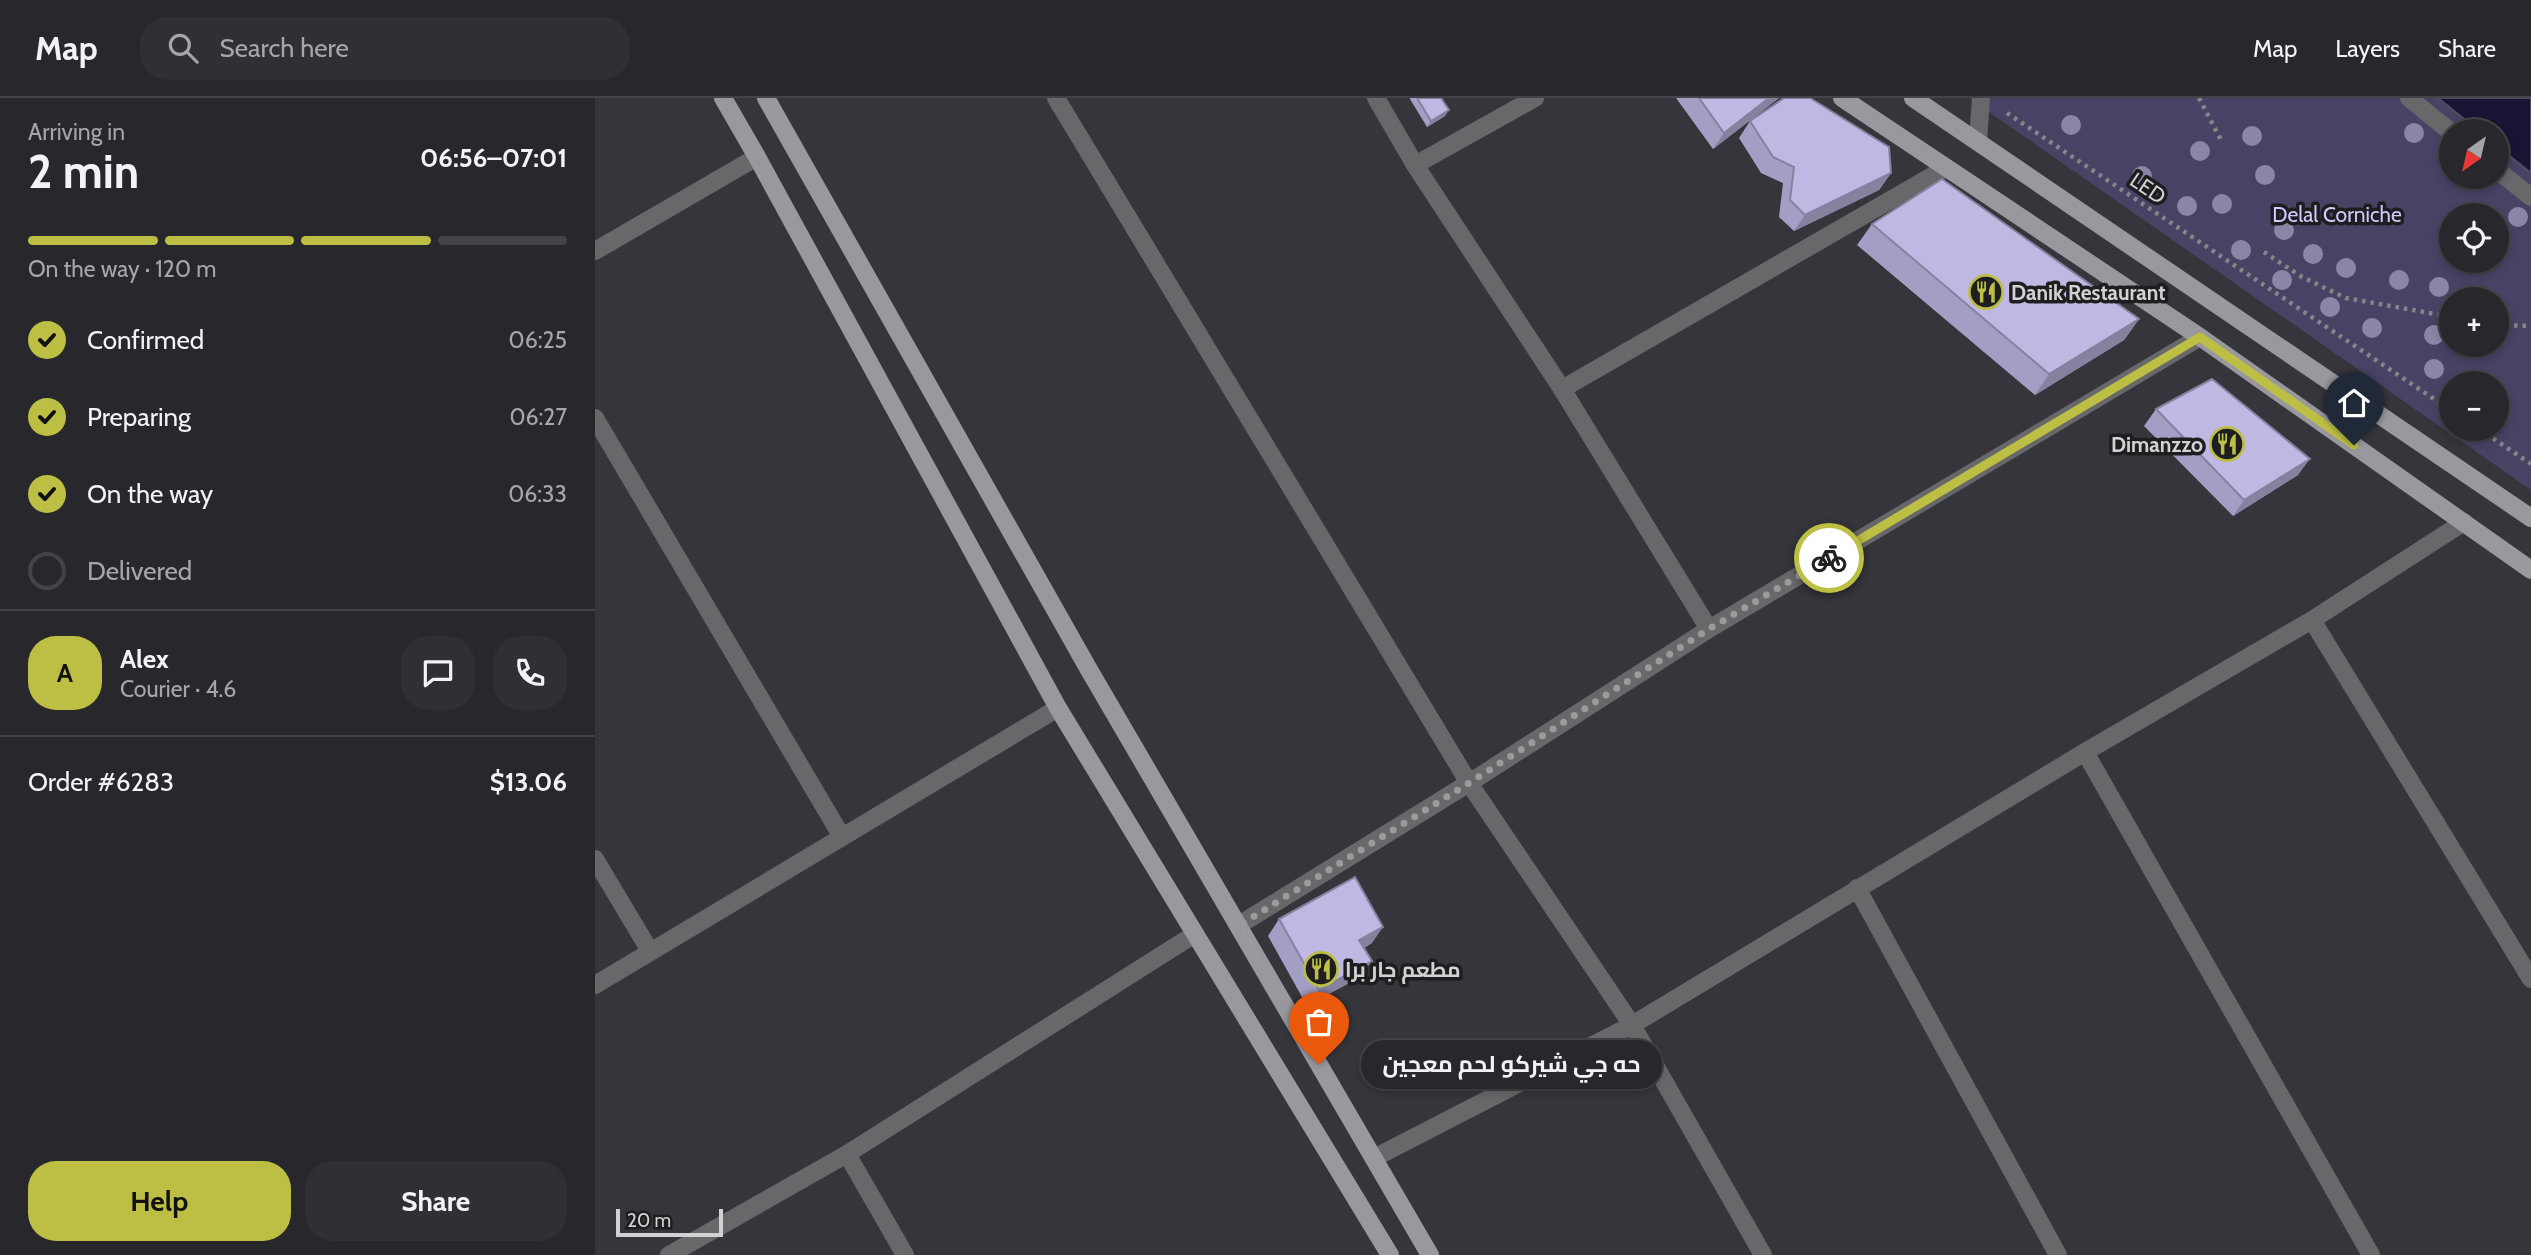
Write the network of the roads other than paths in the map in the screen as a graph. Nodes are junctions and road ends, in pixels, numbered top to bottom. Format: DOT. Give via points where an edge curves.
graph roads {
  1 [pos="723,98"];
  2 [pos="766,98"];
  3 [pos="1056,98"];
  4 [pos="1376,98"];
  5 [pos="1535,98"];
  6 [pos="1842,98"];
  7 [pos="1913,98"];
  8 [pos="2409,98"];
  9 [pos="1989,102"];
  10 [pos="2439,122"];
  11 [pos="1978,141"];
  12 [pos="757,157"];
  13 [pos="1415,165"];
  14 [pos="1946,168"];
  15 [pos="2509,180"];
  16 [pos="2531,197"];
  17 [pos="595,251"];
  18 [pos="2200,337"];
  19 [pos="1562,389"];
  20 [pos="595,418"];
  21 [pos="2531,519"];
  22 [pos="2464,522"];
  23 [pos="2531,570"];
  24 [pos="2312,620"];
  25 [pos="1709,629"];
  26 [pos="1058,708"];
  27 [pos="2085,752"];
  28 [pos="1469,783"];
  29 [pos="842,837"];
  30 [pos="595,859"];
  31 [pos="1857,888"];
  32 [pos="1240,925"];
  33 [pos="1195,934"];
  34 [pos="650,951"];
  35 [pos="2531,979"];
  36 [pos="595,985"];
  37 [pos="1632,1025"];
  38 [pos="847,1154"];
  39 [pos="1374,1158"];
  40 [pos="669,1255"];
  41 [pos="905,1255"];
  42 [pos="1390,1255"];
  43 [pos="1430,1255"];
  44 [pos="1763,1255"];
  45 [pos="2058,1255"];
  46 [pos="2371,1255"];
  1 -- 12 [label="main road"];
  2 -- 32 [label="main road"];
  3 -- 28 [label="street"];
  4 -- 13 [label="street"];
  5 -- 13 [label="street"];
  6 -- 14 [label="main road"];
  7 -- 11 [label="main road"];
  8 -- 10 [label="street"];
  9 -- 11 [label="street"];
  11 -- 21 [label="main road"];
  12 -- 17 [label="street"];
  12 -- 26 [label="main road"];
  13 -- 19 [label="street"];
  14 -- 18 [label="main road"];
  14 -- 19 [label="street"];
  15 -- 16 [label="street"];
  18 -- 22 [label="main road"];
  18 -- 25 [label="street"];
  19 -- 25 [label="street"];
  20 -- 29 [label="street"];
  22 -- 23 [label="main road"];
  22 -- 24 [label="street"];
  24 -- 27 [label="street"];
  24 -- 35 [label="street"];
  25 -- 28 [label="street"];
  26 -- 29 [label="street"];
  26 -- 33 [label="main road"];
  27 -- 31 [label="street"];
  27 -- 46 [label="street"];
  28 -- 32 [label="street"];
  28 -- 37 [label="street"];
  29 -- 34 [label="street"];
  30 -- 34 [label="street"];
  31 -- 37 [label="street"];
  31 -- 45 [label="street"];
  32 -- 39 [label="main road"];
  33 -- 38 [label="street"];
  33 -- 42 [label="main road"];
  34 -- 36 [label="street"];
  37 -- 39 [label="street"];
  37 -- 44 [label="street"];
  38 -- 40 [label="street"];
  38 -- 41 [label="street"];
  39 -- 43 [label="main road"];
}
